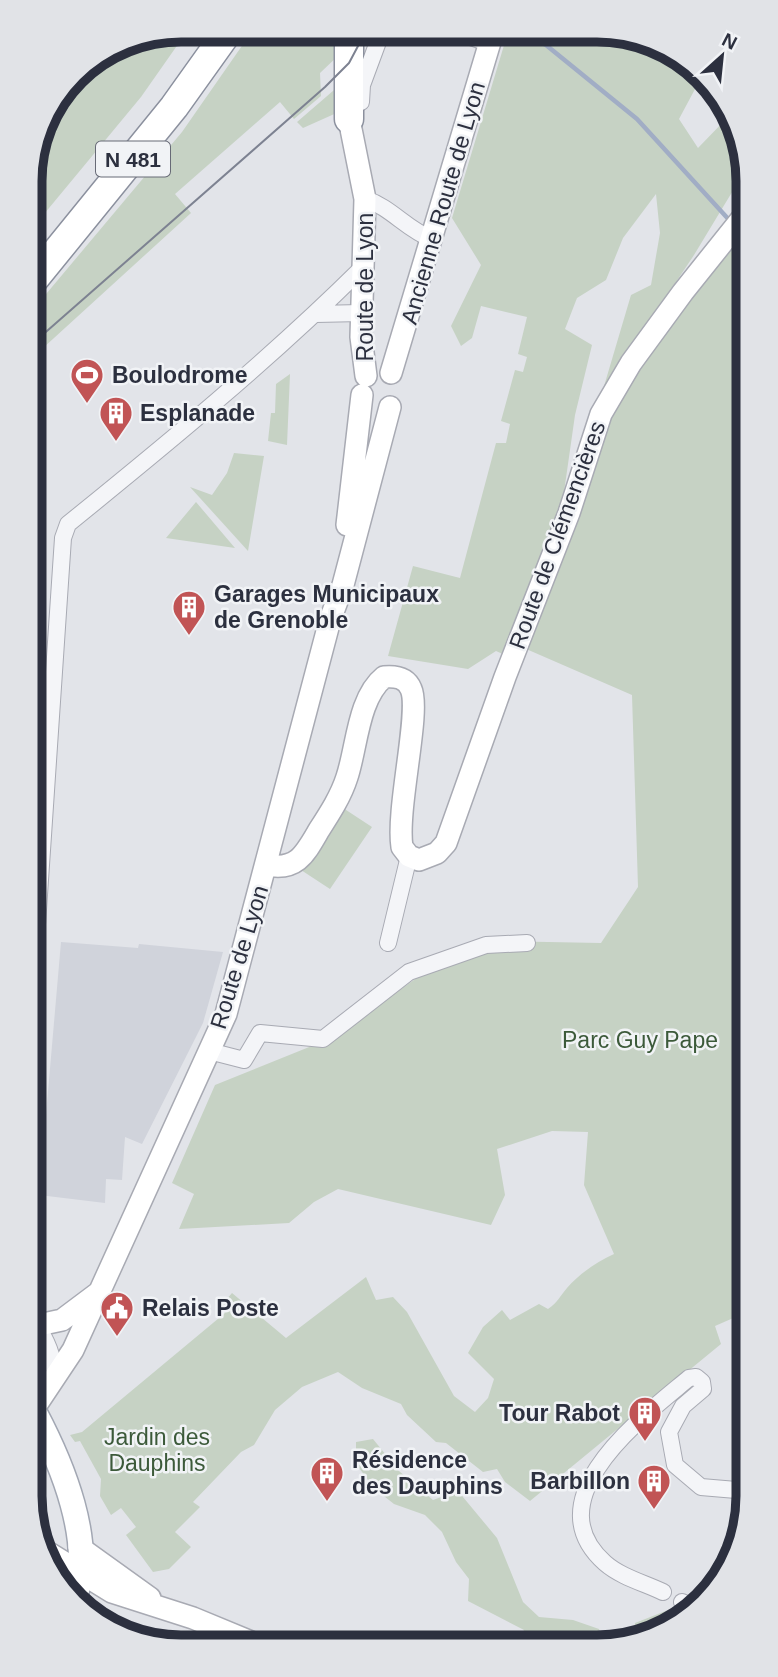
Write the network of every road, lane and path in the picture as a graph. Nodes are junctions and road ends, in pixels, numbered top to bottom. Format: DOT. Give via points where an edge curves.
graph roads {
  1 [pos="199,42"];
  2 [pos="220,42"];
  3 [pos="349,42"];
  4 [pos="378,42"];
  5 [pos="490,42"];
  6 [pos="349,119"];
  7 [pos="356,167"];
  8 [pos="365,199"];
  9 [pos="736,226"];
  10 [pos="432,239"];
  11 [pos="42,240"];
  12 [pos="42,268"];
  13 [pos="361,269"];
  14 [pos="361,313"];
  15 [pos="316,314"];
  16 [pos="391,373"];
  17 [pos="364,385"];
  18 [pos="390,407"];
  19 [pos="334,607"];
  20 [pos="42,850"];
  21 [pos="409,856"];
  22 [pos="267,865"];
  23 [pos="388,943"];
  24 [pos="527,943"];
  25 [pos="209,1051"];
  26 [pos="99,1292"];
  27 [pos="42,1324"];
  28 [pos="42,1339"];
  29 [pos="55,1379"];
  30 [pos="42,1396"];
  31 [pos="42,1427"];
  32 [pos="736,1490"];
  33 [pos="79,1546"];
  34 [pos="57,1558"];
  35 [pos="80,1572"];
  36 [pos="76,1588"];
  37 [pos="663,1592"];
  38 [pos="163,1607"];
  39 [pos="233,1635"];
  1 -- 11 [label="highway, N 481" via="110,162"];
  2 -- 12 [label="highway, N 481" via="174,107"];
  3 -- 6 [label="highway"];
  4 -- 7 [label="street, Route de Lyon" via="362,85"];
  5 -- 10 [label="street, Ancienne Route de Lyon"];
  6 -- 7 [label="street, Route de Lyon"];
  7 -- 8 [label="street, Route de Lyon"];
  8 -- 10 [label="street, Route de Lyon" via="381,204 413,232"];
  8 -- 13 [label="street, Route de Lyon"];
  9 -- 21 [label="street, Route de Clémencières" via="639,353 601,414 569,513 446,843 428,859"];
  10 -- 16 [label="street, Ancienne Route de Lyon"];
  13 -- 14 [label="street, Route de Lyon"];
  13 -- 15 [label="street"];
  14 -- 15 [label="street"];
  14 -- 17 [label="street, Route de Lyon"];
  15 -- 20 [label="street" via="68,524 63,538"];
  16 -- 17 [label="street" via="378,370"];
  16 -- 18 [label="street" via="401,390"];
  17 -- 18 [label="street" via="373,408"];
  17 -- 19 [label="street, Route de Lyon" via="348,522 332,584"];
  18 -- 19 [label="street"];
  19 -- 22 [label="street, Route de Lyon"];
  21 -- 22 [label="street" via="402,847 400,826 414,702 410,686 394,676 375,684 346,781 304,855 291,866"];
  21 -- 23 [label="street"];
  22 -- 25 [label="street, Route de Lyon" via="226,1014"];
  24 -- 25 [label="street" via="486,945 409,972 323,1039 260,1033 244,1060"];
  25 -- 26 [label="street, Route de Lyon"];
  26 -- 27 [label="street" via="62,1320"];
  26 -- 29 [label="street, Route de Lyon"];
  28 -- 29 [label="street" via="54,1362"];
  29 -- 30 [label="street, Route de Lyon"];
  31 -- 33 [label="main road" via="70,1495"];
  32 -- 37 [label="street" via="701,1487 675,1465 669,1432 683,1406 703,1389 696,1377 631,1426 611,1448 588,1484 582,1509 591,1546 619,1573"];
  33 -- 35 [label="main road"];
  33 -- 38 [label="street"];
  34 -- 35 [label="street"];
  35 -- 36 [label="main road"];
  35 -- 38 [label="street" via="112,1592"];
  38 -- 39 [label="street"];
}
